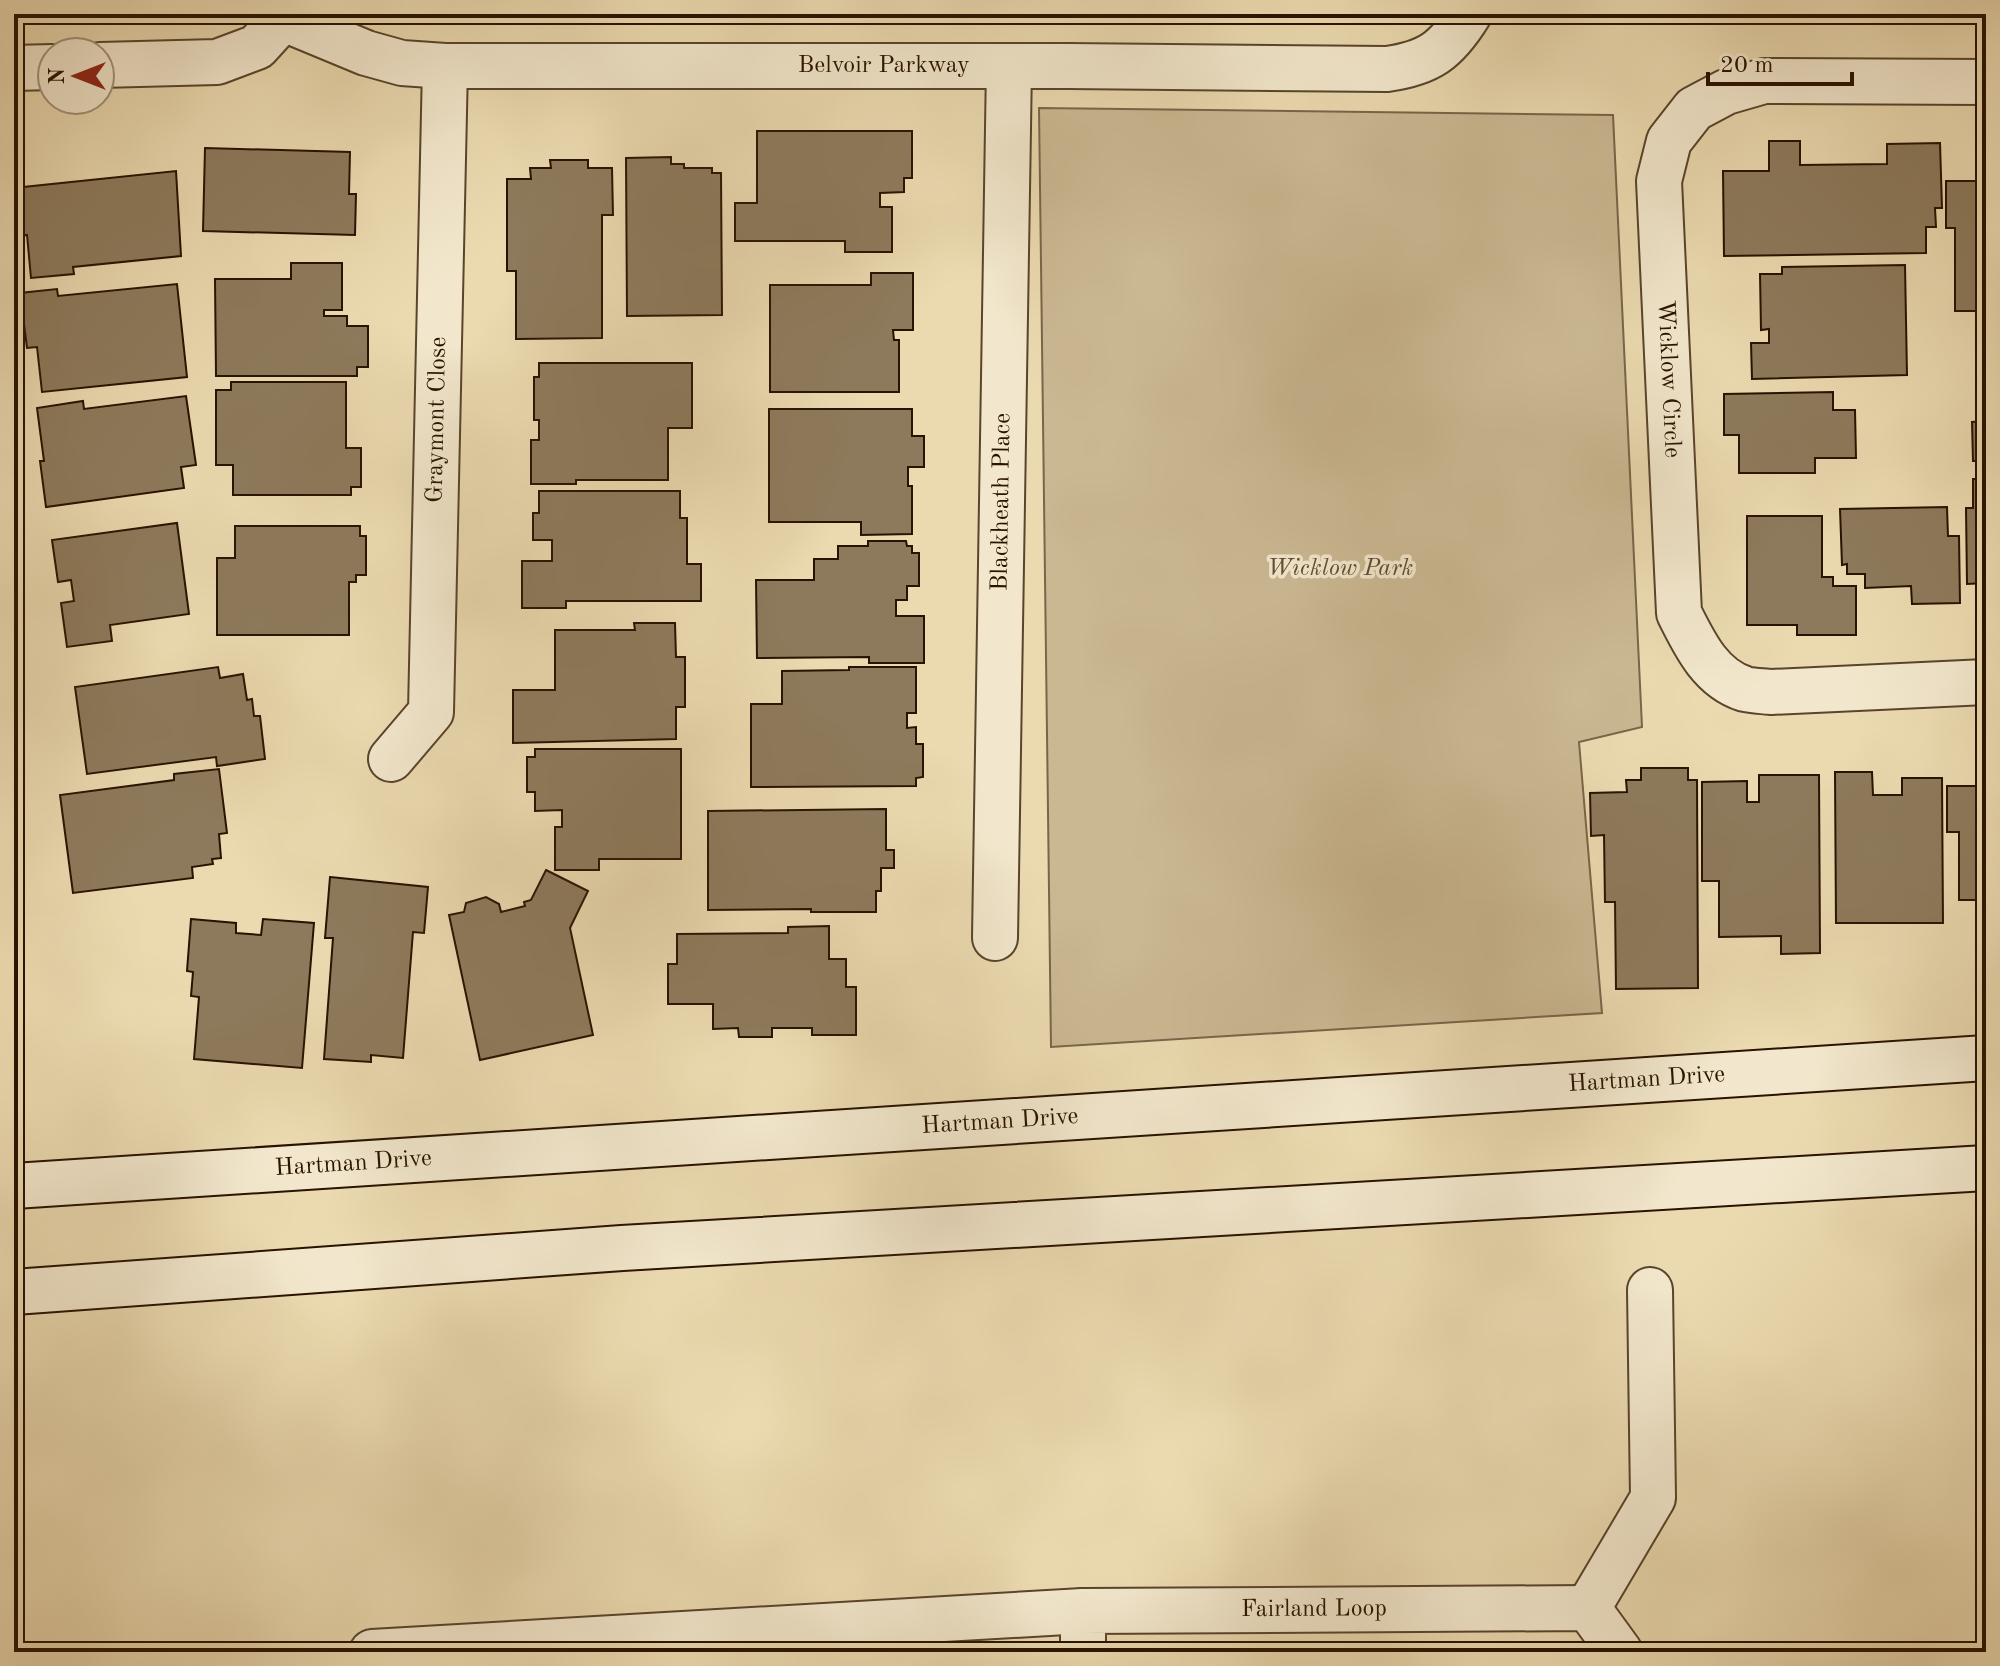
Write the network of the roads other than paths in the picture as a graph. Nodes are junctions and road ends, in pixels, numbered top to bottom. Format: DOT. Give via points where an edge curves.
graph roads {
  1 [pos="1469,14"];
  2 [pos="286,16"];
  3 [pos="116,65"];
  4 [pos="445,66"];
  5 [pos="1009,66"];
  6 [pos="36,67"];
  7 [pos="14,68"];
  8 [pos="1986,82"];
  9 [pos="1986,682"];
  10 [pos="391,759"];
  11 [pos="995,938"];
  12 [pos="1986,1058"];
  13 [pos="1986,1168"];
  14 [pos="14,1186"];
  15 [pos="1650,1290"];
  16 [pos="14,1292"];
  17 [pos="1588,1608"];
  18 [pos="1083,1632"];
  19 [pos="372,1652"];
  20 [pos="1620,1652"];
  1 -- 5 [label="street, Belvoir Parkway" via="1436,53 1415,65 1387,69"];
  2 -- 3 [label="street" via="257,47 217,62"];
  2 -- 4 [label="street, Belvoir Parkway" via="366,53 402,63"];
  4 -- 5 [label="street, Belvoir Parkway"];
  4 -- 10 [label="street, Graymont Close" via="431,712"];
  5 -- 11 [label="street, Blackheath Place"];
  6 -- 7 [label="street"];
  8 -- 9 [label="street, Wicklow Circle" via="1764,81 1726,92 1694,109 1669,141 1659,181 1679,613 1695,647 1718,673 1745,689"];
  12 -- 14 [label="street, Hartman Drive"];
  13 -- 16 [label="street" via="653,1246"];
  15 -- 17 [label="street" via="1653,1498"];
  17 -- 18 [label="street, Fairland Loop"];
  17 -- 20 [label="street"];
  18 -- 19 [label="street, Fairland Loop"];
}
